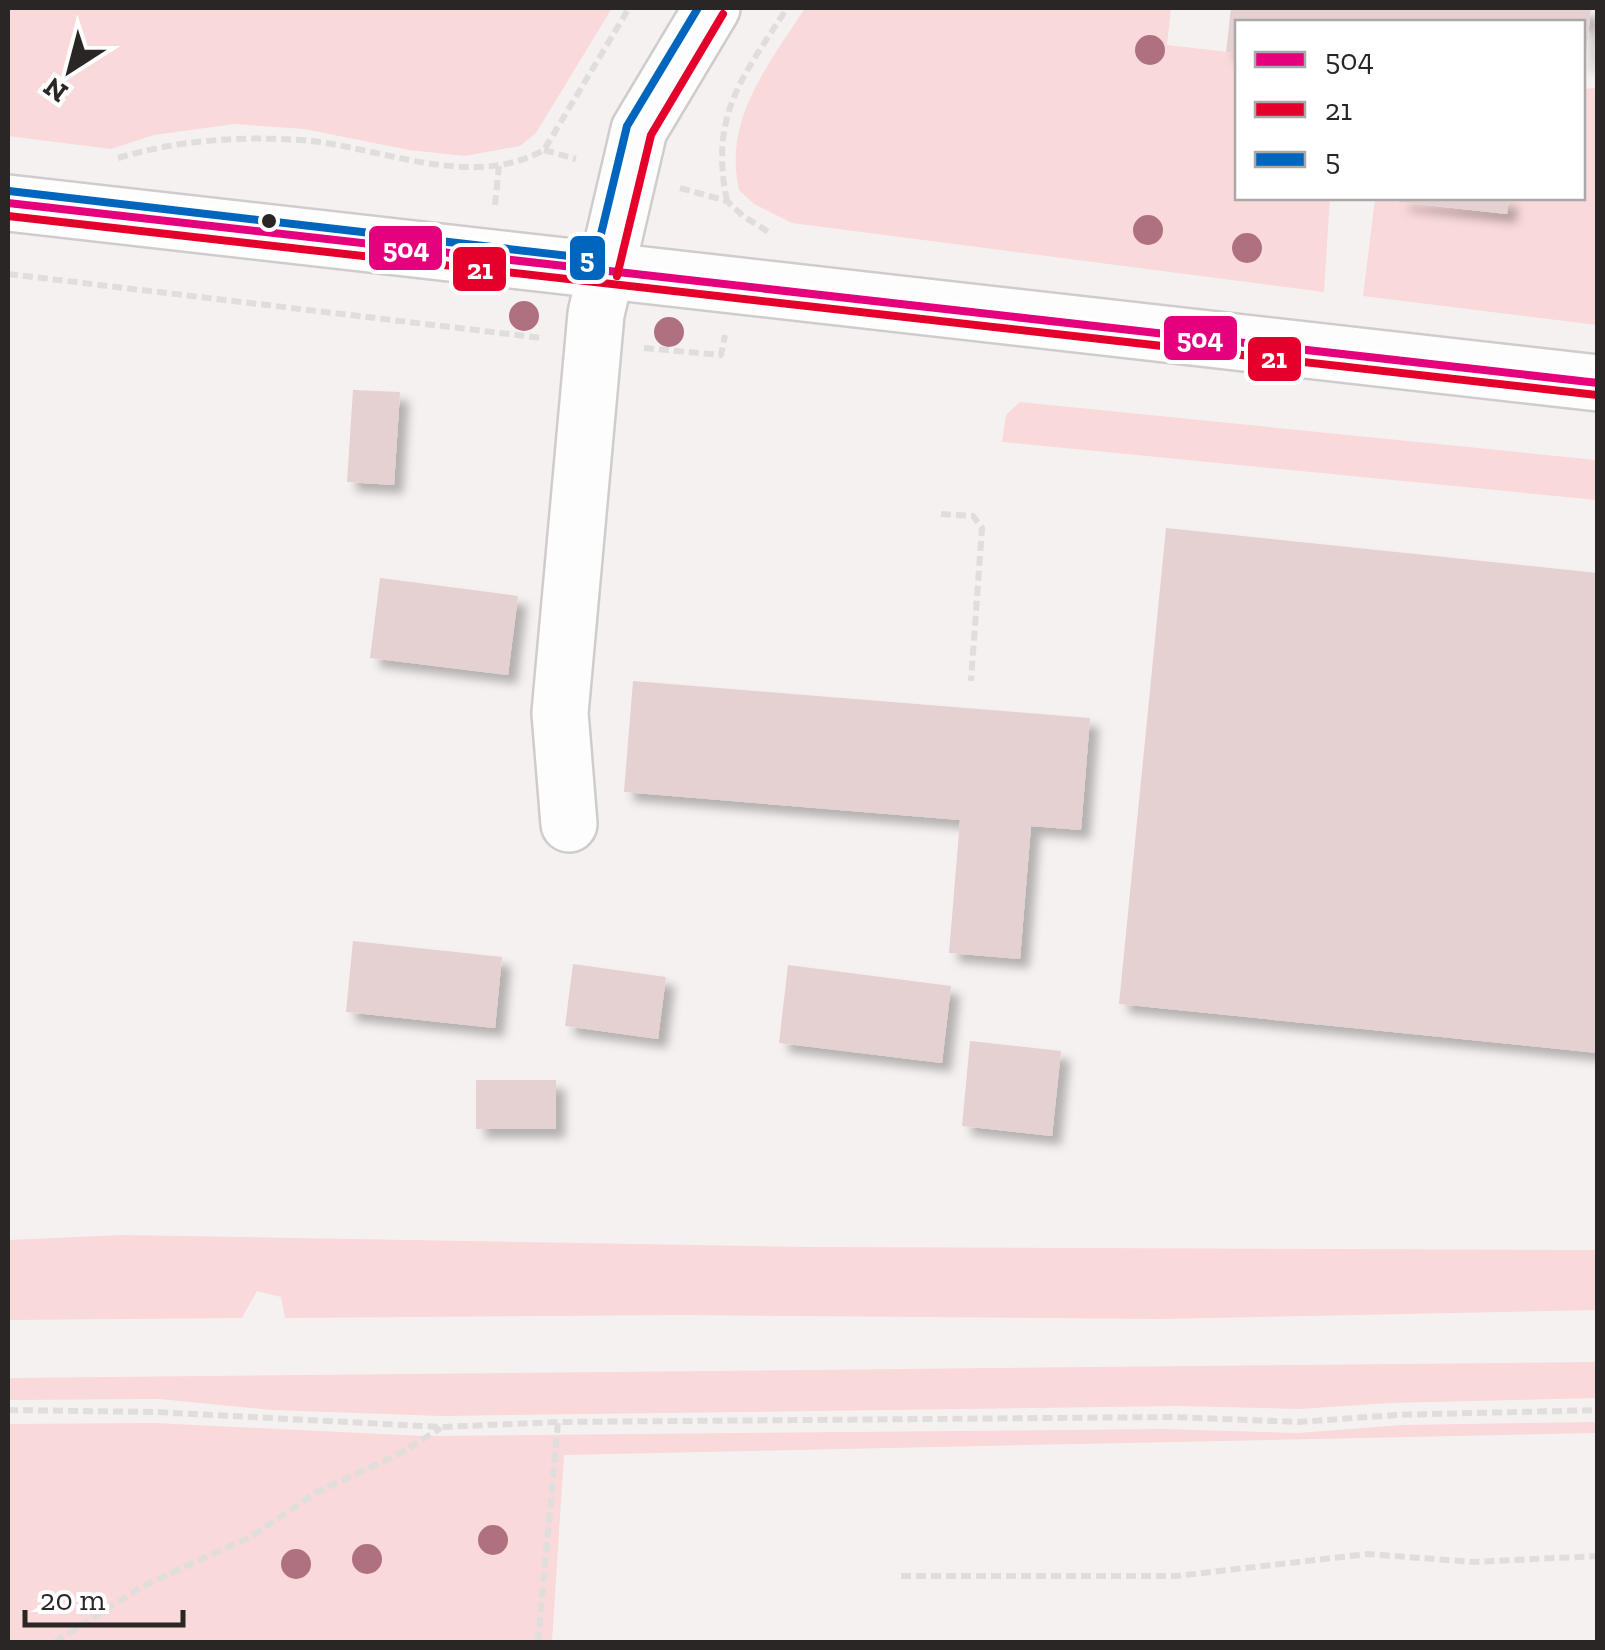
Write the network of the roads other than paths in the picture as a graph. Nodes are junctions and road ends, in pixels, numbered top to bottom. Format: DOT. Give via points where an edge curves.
graph roads {
  1 [pos="712,8"];
  2 [pos="8,203"];
  3 [pos="606,272"];
  4 [pos="1598,382"];
  5 [pos="569,824"];
  1 -- 3 [label="main road" via="639,130"];
  2 -- 3 [label="main road"];
  3 -- 4 [label="main road"];
  3 -- 5 [label="main road" via="596,314 560,713"];
}
